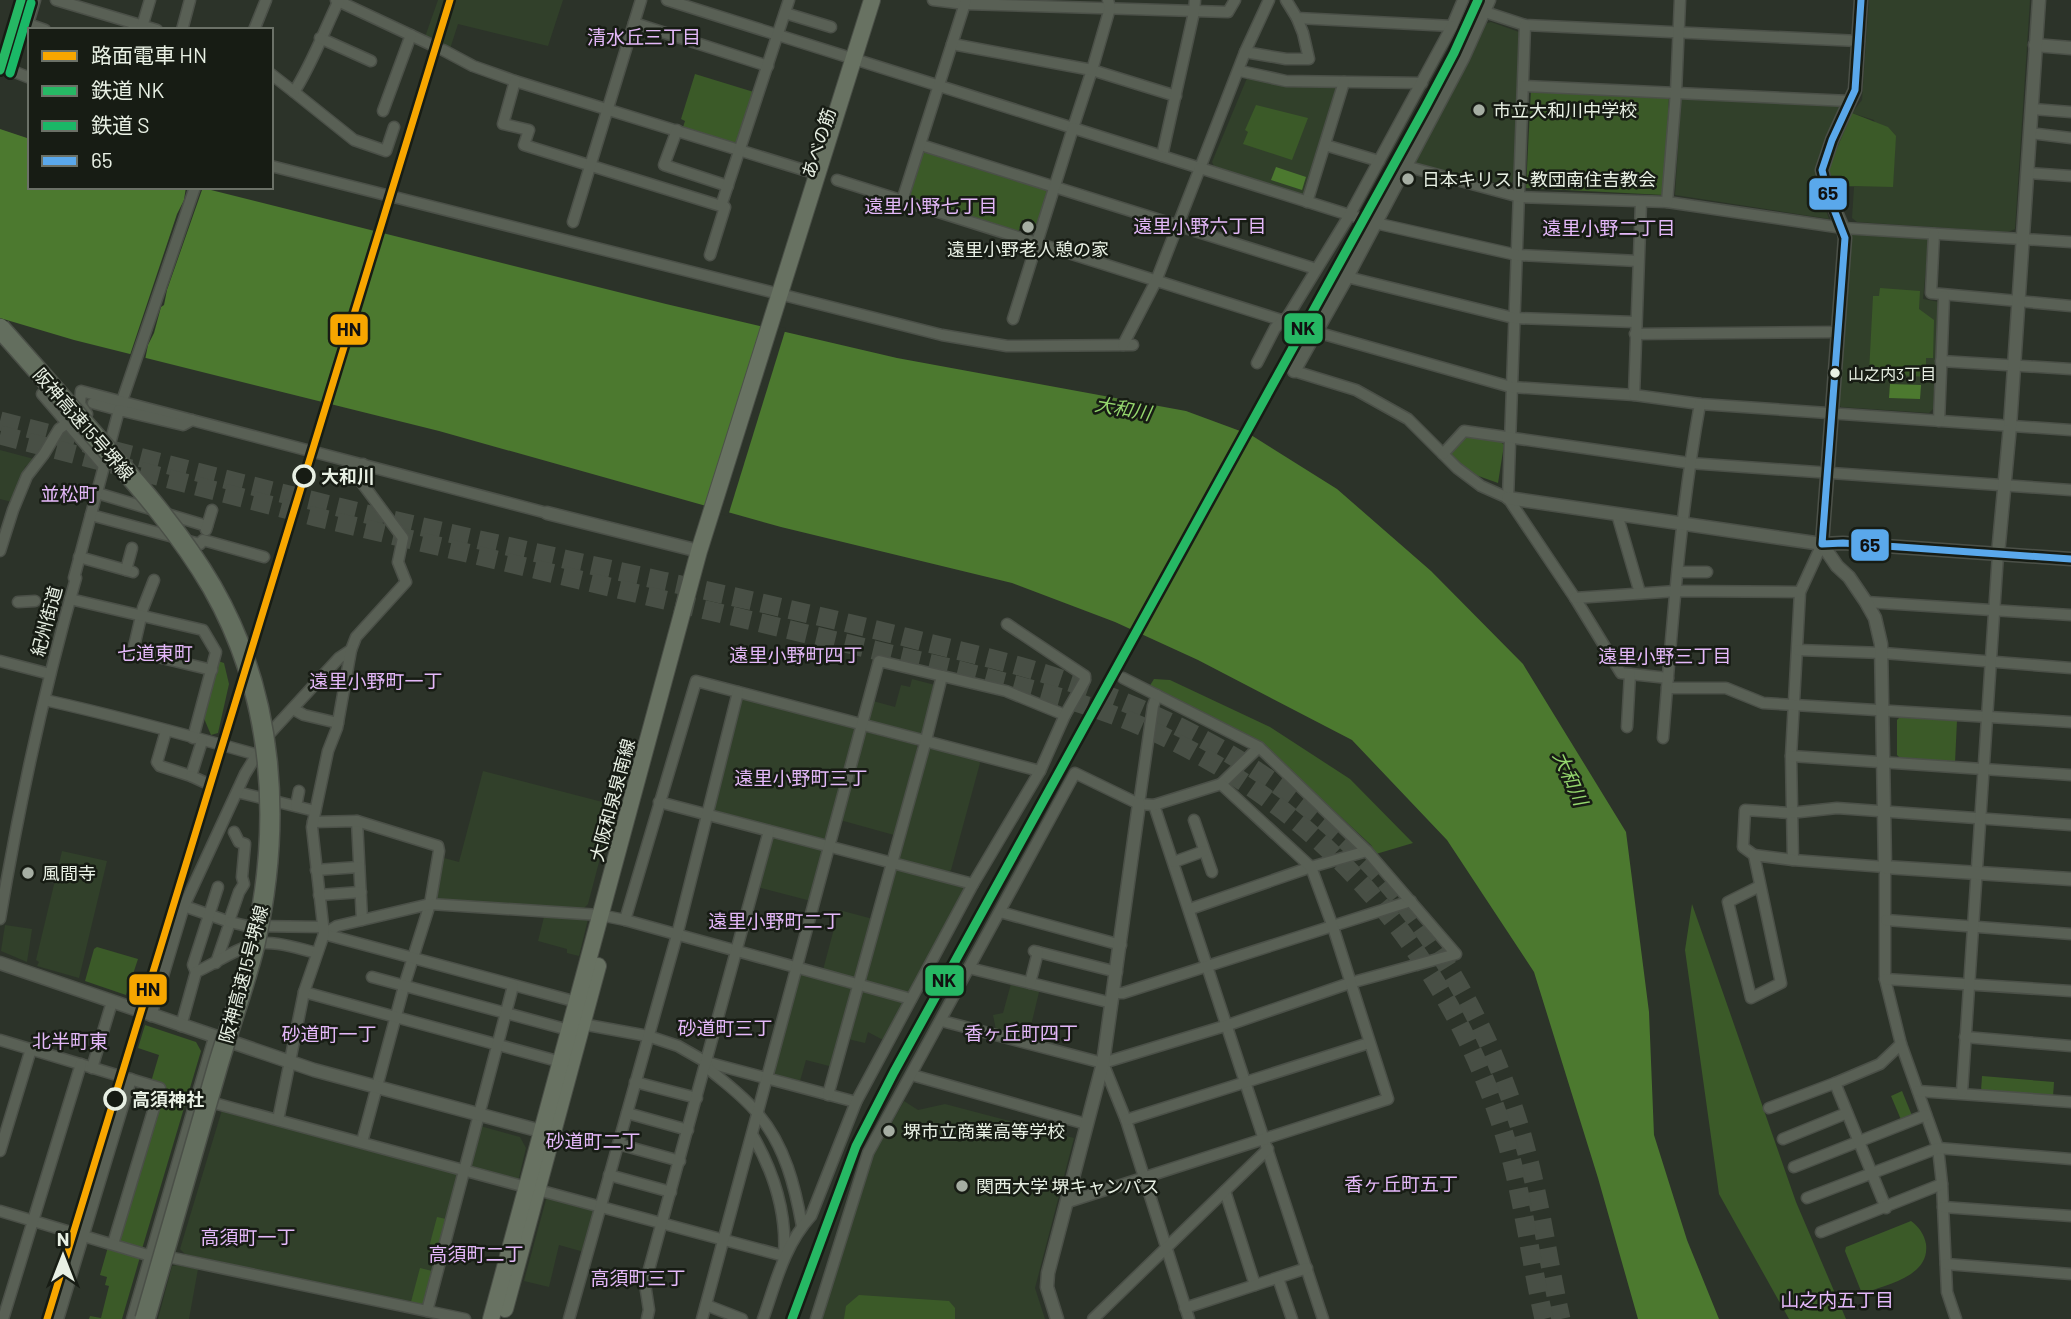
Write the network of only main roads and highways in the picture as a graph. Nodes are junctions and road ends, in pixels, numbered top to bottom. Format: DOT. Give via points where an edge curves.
graph roads {
  1 [pos="872,0"];
  2 [pos="883,0"];
  3 [pos="859,60"];
  4 [pos="783,301"];
  5 [pos="0,328"];
  6 [pos="0,345"];
  7 [pos="612,917"];
  8 [pos="576,1027"];
  9 [pos="548,1133"];
  10 [pos="532,1189"];
  11 [pos="134,1319"];
  12 [pos="145,1319"];
  13 [pos="491,1319"];
  14 [pos="502,1319"];
  1 -- 3 [label="main road, あべの筋"];
  2 -- 3 [label="main road, あべの筋"];
  3 -- 4 [label="main road, あべの筋"];
  4 -- 7 [label="main road, 大阪和泉泉南線" via="703,547"];
  5 -- 12 [label="highway, 阪神高速15号堺線, bridge" via="149,497 198,564 239,645 265,733 271,827 260,918"];
  6 -- 11 [label="highway, 阪神高速15号堺線" via="141,506 188,569 216,620 238,677 258,766 258,848 249,915"];
  7 -- 8 [label="main road, 大阪和泉泉南線"];
  7 -- 8 [label="main road, 大阪和泉泉南線" via="577,1002"];
  8 -- 9 [label="main road, 大阪和泉泉南線"];
  8 -- 9 [label="main road, 大阪和泉泉南線" via="561,1062"];
  9 -- 10 [label="main road, 大阪和泉泉南線"];
  10 -- 13 [label="main road, 大阪和泉泉南線"];
  10 -- 14 [label="main road, 大阪和泉泉南線"];
}
